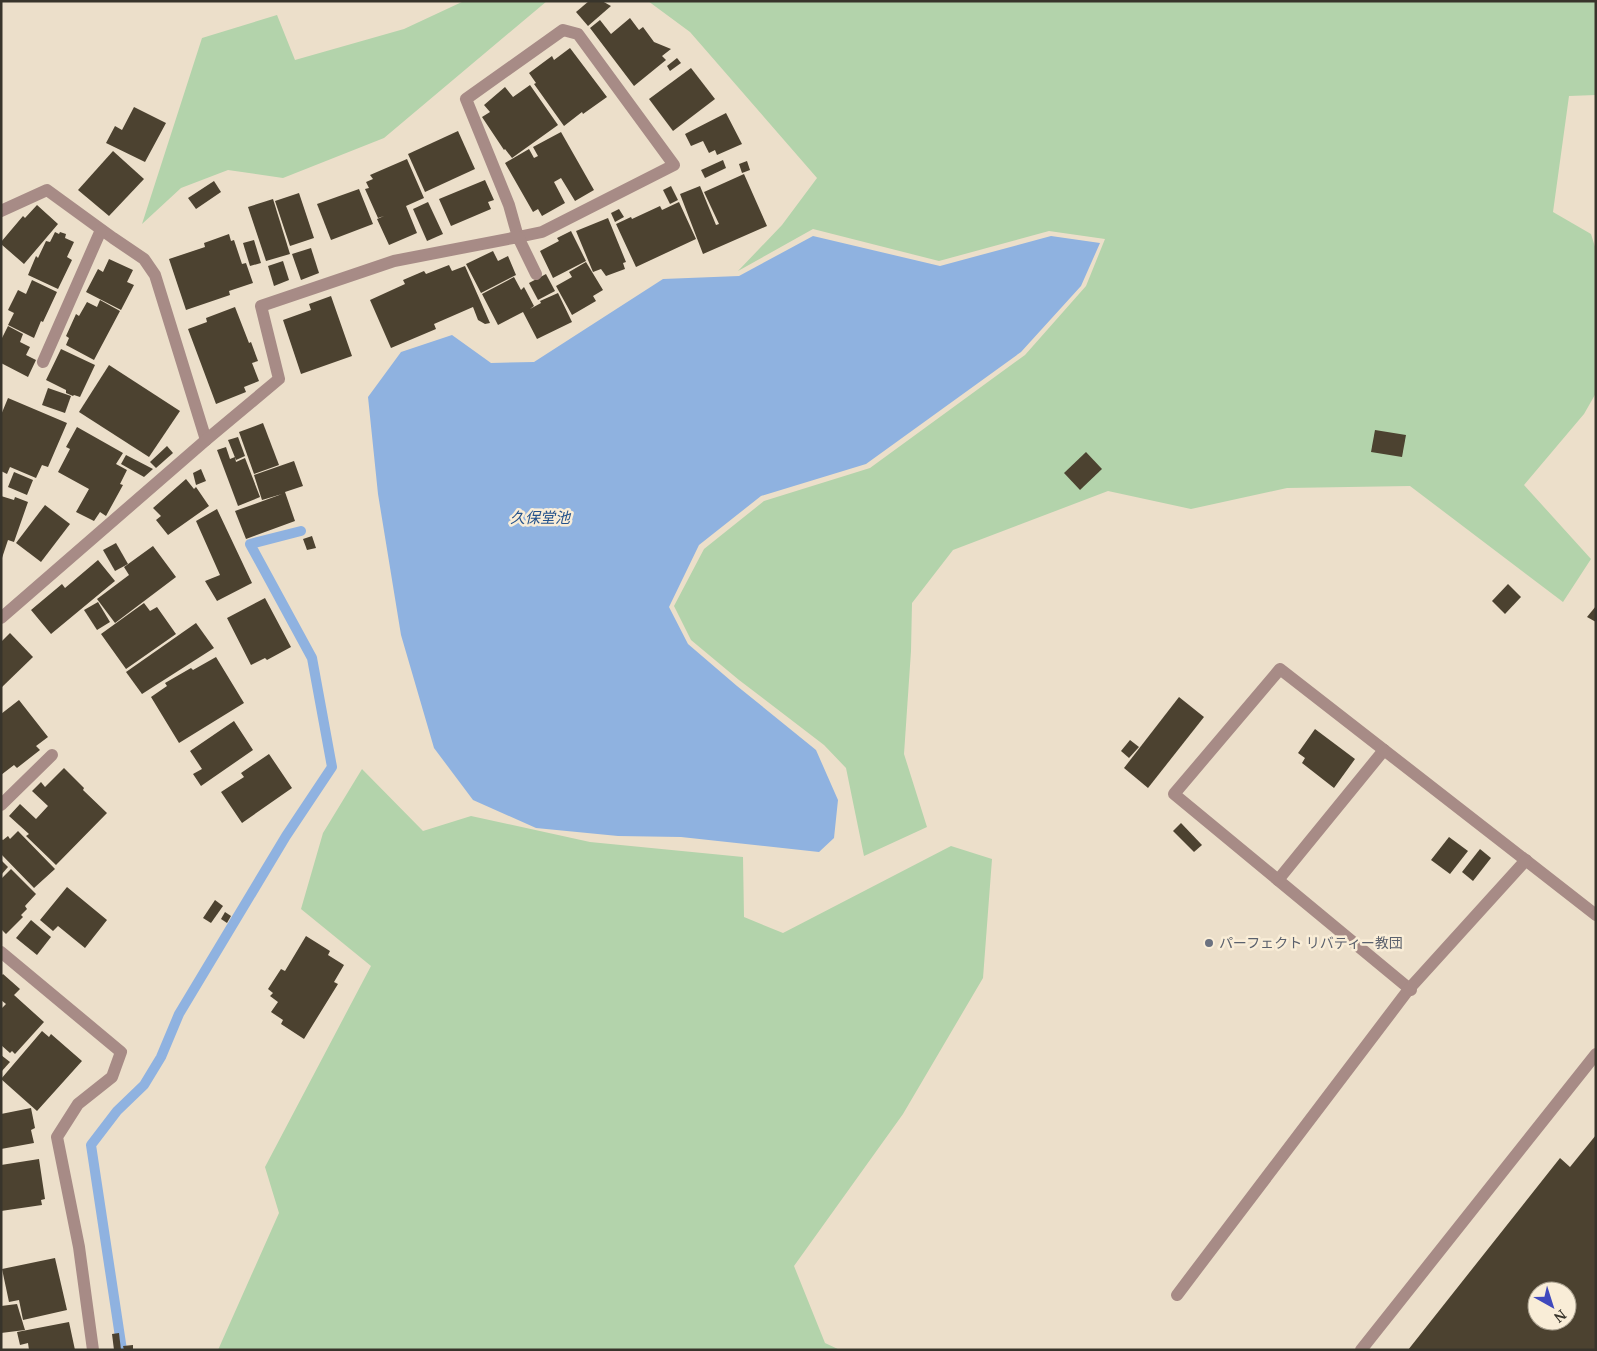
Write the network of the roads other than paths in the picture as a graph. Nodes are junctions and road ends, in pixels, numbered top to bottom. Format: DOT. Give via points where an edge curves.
graph roads {
  1 [pos="1,211"];
  2 [pos="101,230"];
  3 [pos="518,236"];
  4 [pos="536,274"];
  5 [pos="43,362"];
  6 [pos="206,440"];
  7 [pos="1,618"];
  8 [pos="1384,750"];
  9 [pos="52,755"];
  10 [pos="1,805"];
  11 [pos="1526,860"];
  12 [pos="1278,880"];
  13 [pos="1596,915"];
  14 [pos="1,952"];
  15 [pos="1410,989"];
  16 [pos="1596,1054"];
  17 [pos="1177,1295"];
  18 [pos="93,1350"];
  19 [pos="1361,1350"];
  1 -- 2 [label="street" via="47,190"];
  2 -- 5 [label="street"];
  2 -- 6 [label="street" via="144,259 155,275"];
  3 -- 3 [label="street" via="542,232 674,165 578,34 564,30 466,99"];
  3 -- 4 [label="street"];
  3 -- 6 [label="street" via="394,261 261,306 279,379"];
  6 -- 7 [label="street"];
  8 -- 11 [label="street"];
  8 -- 12 [label="street"];
  8 -- 12 [label="street" via="1280,669 1174,794"];
  9 -- 10 [label="street"];
  11 -- 13 [label="street"];
  11 -- 15 [label="street"];
  12 -- 15 [label="street"];
  14 -- 18 [label="street" via="121,1052 112,1077 78,1104 57,1137 79,1247"];
  15 -- 17 [label="street"];
  16 -- 19 [label="street"];
}
